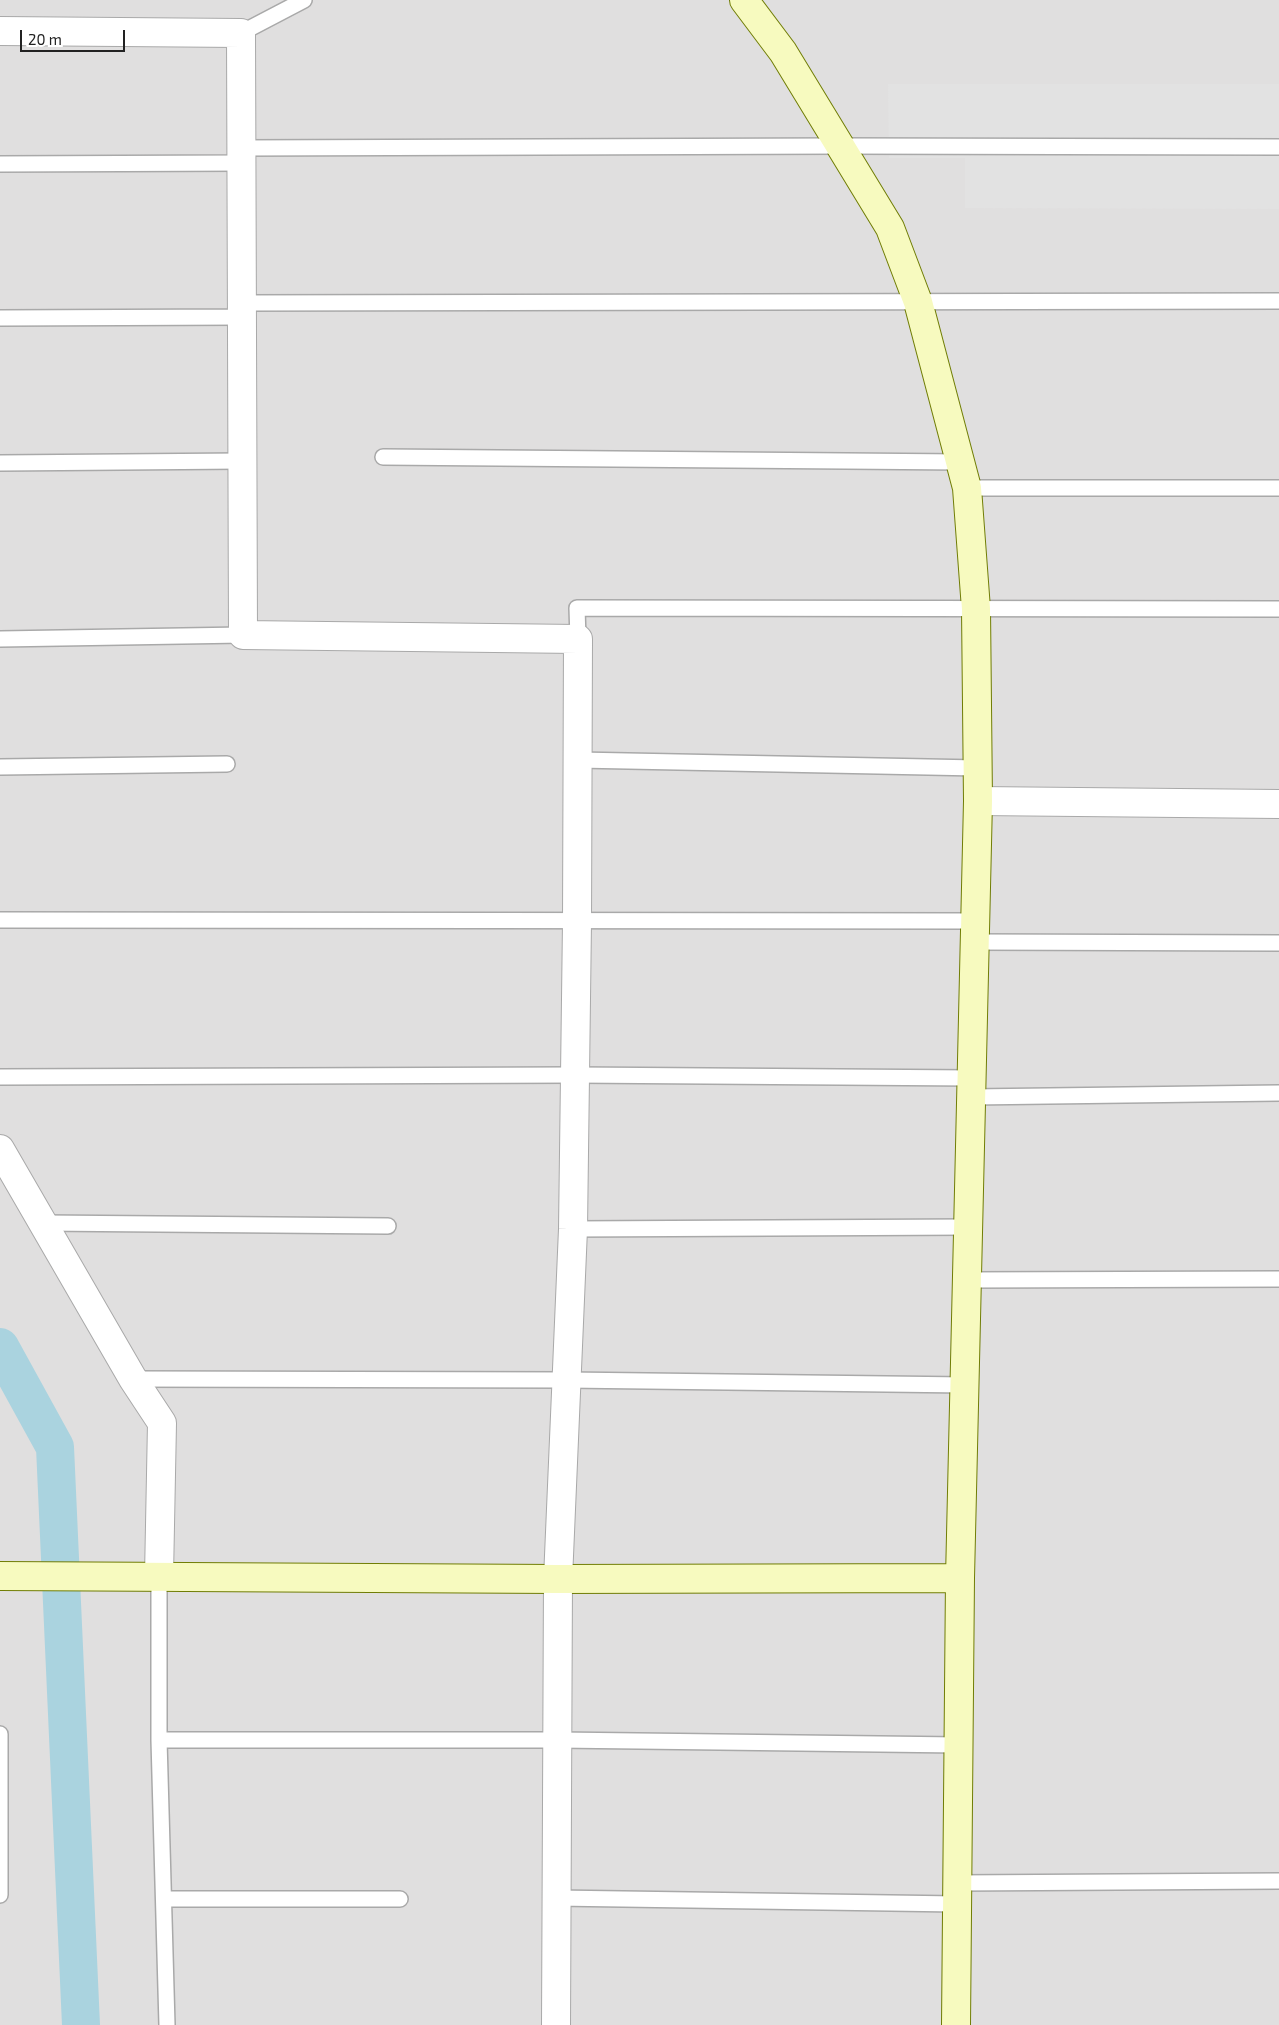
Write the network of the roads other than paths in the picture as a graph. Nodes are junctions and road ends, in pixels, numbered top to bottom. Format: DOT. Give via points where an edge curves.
graph roads {
  1 [pos="304,0"];
  2 [pos="744,0"];
  3 [pos="0,31"];
  4 [pos="241,33"];
  5 [pos="841,146"];
  6 [pos="1279,147"];
  7 [pos="242,155"];
  8 [pos="0,164"];
  9 [pos="1279,301"];
  10 [pos="918,302"];
  11 [pos="242,310"];
  12 [pos="0,318"];
  13 [pos="383,457"];
  14 [pos="242,461"];
  15 [pos="960,462"];
  16 [pos="0,463"];
  17 [pos="967,488"];
  18 [pos="1279,488"];
  19 [pos="976,609"];
  20 [pos="1279,610"];
  21 [pos="243,635"];
  22 [pos="0,639"];
  23 [pos="578,639"];
  24 [pos="578,760"];
  25 [pos="227,764"];
  26 [pos="0,767"];
  27 [pos="978,768"];
  28 [pos="978,801"];
  29 [pos="1279,804"];
  30 [pos="0,920"];
  31 [pos="577,922"];
  32 [pos="976,932"];
  33 [pos="1279,943"];
  34 [pos="575,1075"];
  35 [pos="0,1077"];
  36 [pos="972,1087"];
  37 [pos="1279,1093"];
  38 [pos="0,1149"];
  39 [pos="43,1223"];
  40 [pos="388,1226"];
  41 [pos="969,1227"];
  42 [pos="573,1229"];
  43 [pos="1279,1279"];
  44 [pos="968,1280"];
  45 [pos="133,1379"];
  46 [pos="567,1380"];
  47 [pos="966,1385"];
  48 [pos="0,1576"];
  49 [pos="159,1576"];
  50 [pos="960,1578"];
  51 [pos="558,1579"];
  52 [pos="0,1734"];
  53 [pos="159,1740"];
  54 [pos="558,1740"];
  55 [pos="959,1745"];
  56 [pos="1279,1881"];
  57 [pos="958,1893"];
  58 [pos="0,1895"];
  59 [pos="400,1898"];
  60 [pos="556,1898"];
  61 [pos="164,1899"];
  62 [pos="166,2025"];
  63 [pos="556,2025"];
  64 [pos="956,2025"];
  1 -- 4 [label="lane"];
  2 -- 5 [label="street" via="783,52"];
  3 -- 4 [label="street"];
  4 -- 7 [label="street"];
  5 -- 6 [label="lane"];
  5 -- 7 [label="lane"];
  5 -- 10 [label="street" via="890,228"];
  7 -- 8 [label="lane"];
  7 -- 11 [label="street"];
  9 -- 10 [label="lane"];
  10 -- 11 [label="lane"];
  10 -- 15 [label="street"];
  11 -- 12 [label="lane"];
  11 -- 14 [label="street"];
  13 -- 15 [label="lane"];
  14 -- 16 [label="lane"];
  14 -- 21 [label="street"];
  15 -- 17 [label="street"];
  17 -- 18 [label="lane"];
  17 -- 19 [label="street"];
  19 -- 20 [label="lane"];
  19 -- 23 [label="lane" via="577,608"];
  19 -- 27 [label="street"];
  21 -- 22 [label="lane"];
  21 -- 23 [label="street"];
  23 -- 24 [label="street"];
  24 -- 27 [label="lane"];
  24 -- 31 [label="street"];
  25 -- 26 [label="lane"];
  27 -- 28 [label="street"];
  28 -- 29 [label="street"];
  28 -- 32 [label="street"];
  30 -- 31 [label="lane"];
  31 -- 32 [label="lane"];
  31 -- 34 [label="street"];
  32 -- 33 [label="lane"];
  32 -- 36 [label="street"];
  34 -- 35 [label="lane"];
  34 -- 36 [label="lane"];
  34 -- 42 [label="street"];
  36 -- 37 [label="lane"];
  36 -- 41 [label="street"];
  38 -- 39 [label="street"];
  39 -- 40 [label="lane"];
  39 -- 45 [label="street"];
  41 -- 42 [label="lane"];
  41 -- 44 [label="street"];
  42 -- 46 [label="street"];
  43 -- 44 [label="lane"];
  44 -- 47 [label="street"];
  45 -- 46 [label="lane"];
  45 -- 49 [label="street" via="162,1423"];
  46 -- 47 [label="lane"];
  46 -- 51 [label="street"];
  47 -- 50 [label="street"];
  48 -- 49 [label="street"];
  49 -- 51 [label="street"];
  49 -- 53 [label="lane"];
  50 -- 51 [label="street"];
  50 -- 55 [label="street"];
  51 -- 54 [label="street"];
  52 -- 58 [label="lane"];
  53 -- 54 [label="lane"];
  53 -- 61 [label="lane"];
  54 -- 55 [label="lane"];
  54 -- 60 [label="street"];
  55 -- 57 [label="street"];
  56 -- 57 [label="lane"];
  57 -- 60 [label="lane"];
  57 -- 64 [label="street"];
  59 -- 61 [label="lane"];
  60 -- 63 [label="street"];
  61 -- 62 [label="lane"];
}
